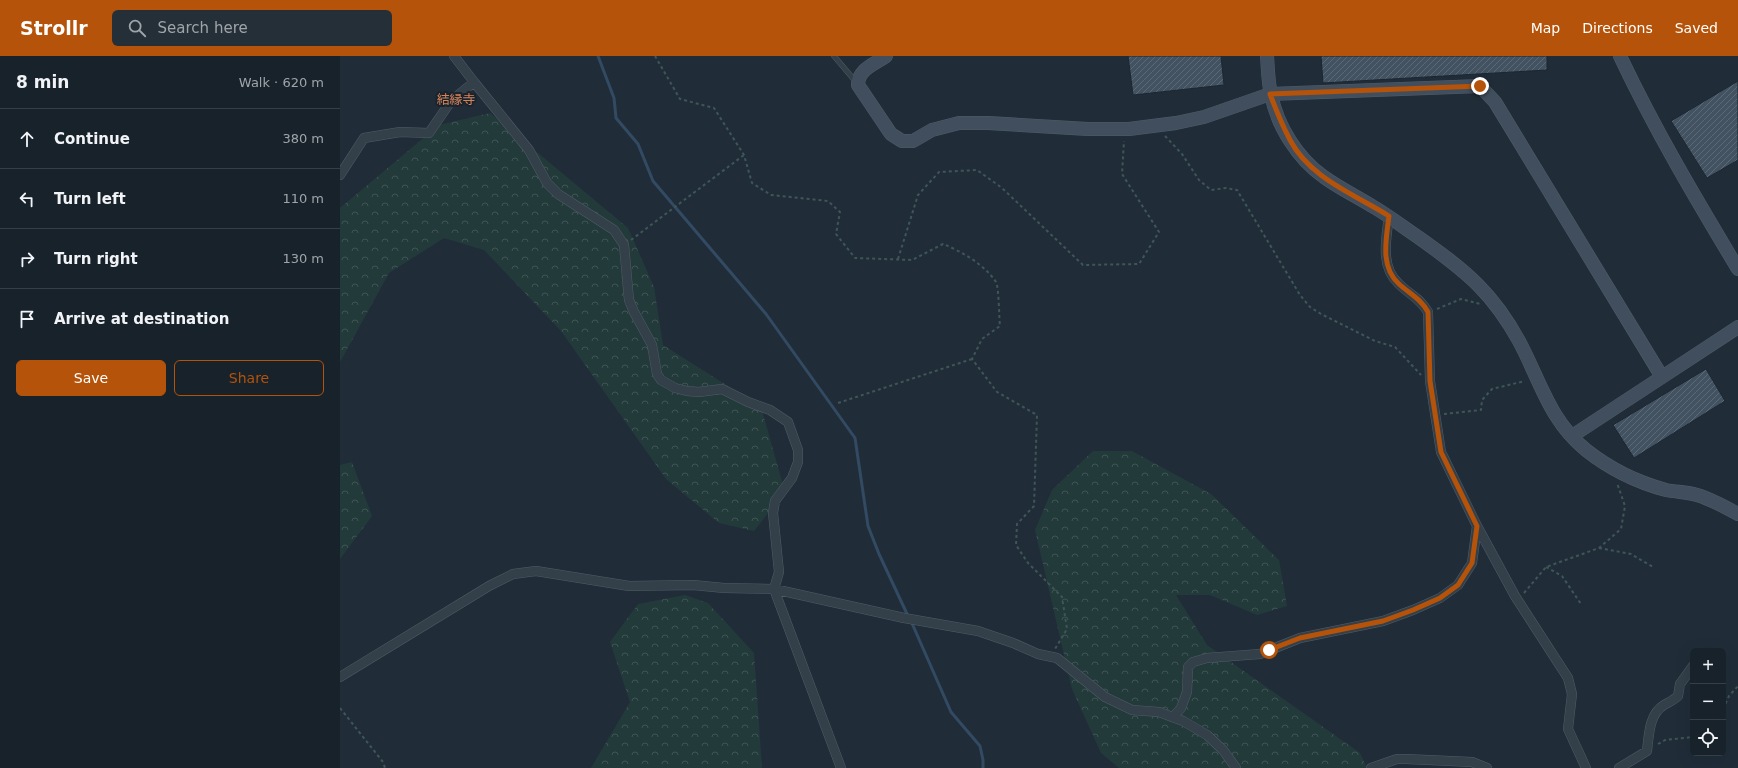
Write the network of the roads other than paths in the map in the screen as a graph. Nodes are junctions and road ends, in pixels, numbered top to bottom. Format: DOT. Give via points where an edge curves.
graph roads {
  1 [pos="454,56"];
  2 [pos="834,56"];
  3 [pos="886,56"];
  4 [pos="1267,56"];
  5 [pos="1620,56"];
  6 [pos="474,82"];
  7 [pos="858,85"];
  8 [pos="1270,94"];
  9 [pos="340,175"];
  10 [pos="1389,216"];
  11 [pos="1738,269"];
  12 [pos="1738,327"];
  13 [pos="1662,377"];
  14 [pos="1572,436"];
  15 [pos="1738,514"];
  16 [pos="1477,526"];
  17 [pos="774,589"];
  18 [pos="1690,670"];
  19 [pos="340,677"];
  20 [pos="1173,717"];
  21 [pos="841,768"];
  22 [pos="1236,768"];
  23 [pos="1371,768"];
  24 [pos="1487,768"];
  25 [pos="1586,768"];
  26 [pos="1619,768"];
  1 -- 6 [label="street"];
  2 -- 7 [label="lane"];
  3 -- 7 [label="street" via="862,72 858,78"];
  4 -- 8 [label="street"];
  5 -- 11 [label="street" via="1645,108"];
  6 -- 9 [label="street" via="451,101 429,133 400,132 364,138"];
  6 -- 17 [label="street" via="529,150 547,183 558,194 614,230 624,245 629,300 652,345 657,374 661,380 675,388 688,391 722,389 770,410 788,422 798,450 798,462 792,478 775,501 773,513 779,572"];
  7 -- 8 [label="street" via="891,134 902,141 913,141 932,130 959,123 1088,129 1155,126 1204,117"];
  8 -- 10 [label="street" via="1290,141 1307,162 1322,176"];
  8 -- 13 [label="street" via="1480,86 1495,102"];
  10 -- 14 [label="street" via="1455,264 1478,285 1498,309 1519,341 1552,410"];
  10 -- 16 [label="street" via="1385,246 1387,264 1392,276 1423,302 1428,312 1430,386 1441,452"];
  12 -- 13 [label="street"];
  13 -- 14 [label="street"];
  14 -- 15 [label="street" via="1618,473 1668,490 1697,495"];
  16 -- 20 [label="street" via="1472,563 1458,585 1440,598 1383,621 1300,638 1260,654 1207,658 1193,662 1188,667 1186,676 1187,692 1181,708"];
  16 -- 25 [label="street" via="1518,600 1568,678 1572,694 1568,729"];
  17 -- 19 [label="street" via="693,585 629,586 536,571 513,574"];
  17 -- 20 [label="street" via="904,618 978,631 1038,654 1057,658 1105,697 1132,710 1159,712"];
  17 -- 21 [label="street"];
  18 -- 26 [label="street" via="1680,684 1678,696 1656,713 1651,723 1647,751"];
  20 -- 22 [label="street" via="1207,735 1223,750"];
  23 -- 24 [label="street" via="1397,759 1472,762"];
}
